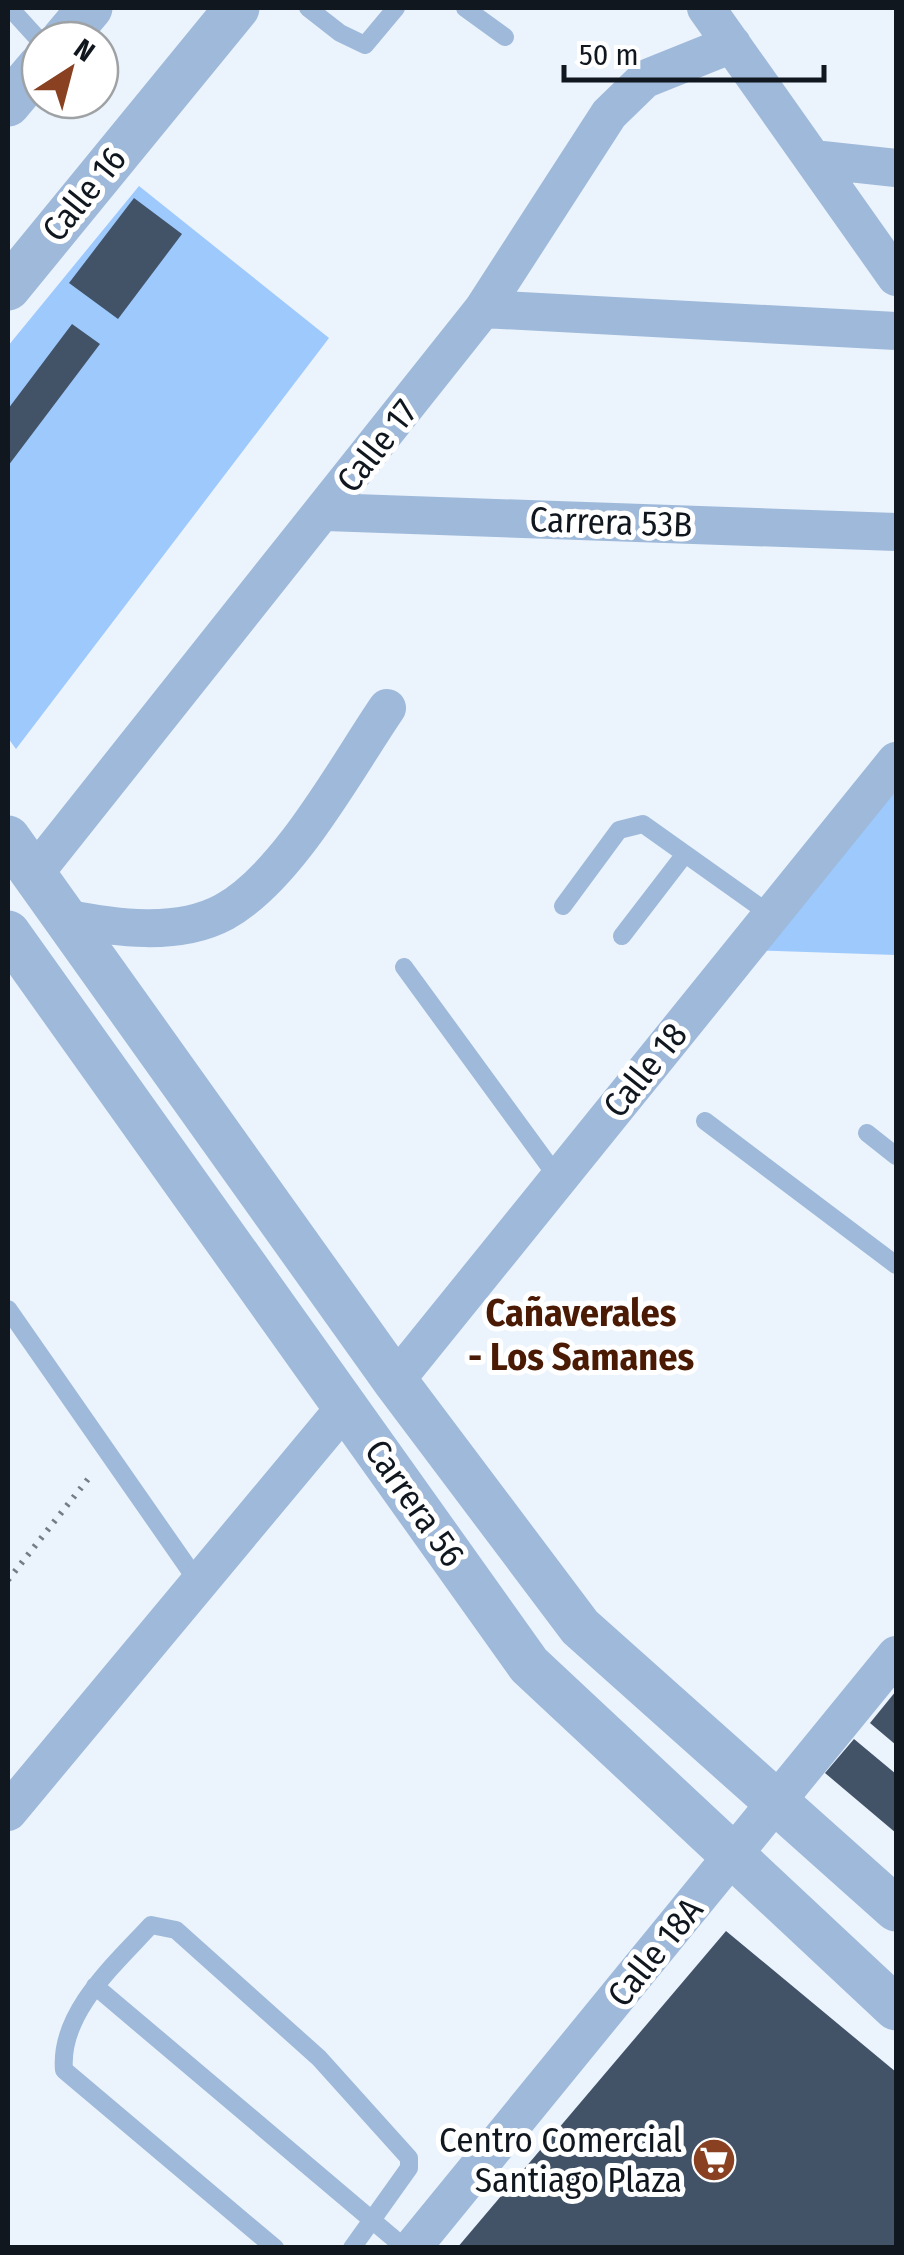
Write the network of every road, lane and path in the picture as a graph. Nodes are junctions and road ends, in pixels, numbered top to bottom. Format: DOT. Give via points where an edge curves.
graph roads {
  1 [pos="238,8"];
  2 [pos="308,8"];
  3 [pos="396,8"];
  4 [pos="466,8"];
  5 [pos="706,8"];
  6 [pos="505,37"];
  7 [pos="732,44"];
  8 [pos="812,159"];
  9 [pos="896,168"];
  10 [pos="896,278"];
  11 [pos="8,288"];
  12 [pos="483,309"];
  13 [pos="896,331"];
  14 [pos="326,512"];
  15 [pos="896,532"];
  16 [pos="387,708"];
  17 [pos="896,760"];
  18 [pos="8,838"];
  19 [pos="685,854"];
  20 [pos="34,874"];
  21 [pos="563,906"];
  22 [pos="771,915"];
  23 [pos="8,933"];
  24 [pos="76,934"];
  25 [pos="622,936"];
  26 [pos="404,966"];
  27 [pos="42,980"];
  28 [pos="706,1121"];
  29 [pos="867,1134"];
  30 [pos="896,1156"];
  31 [pos="558,1178"];
  32 [pos="896,1265"];
  33 [pos="8,1308"];
  34 [pos="395,1381"];
  35 [pos="347,1405"];
  36 [pos="109,1453"];
  37 [pos="8,1580"];
  38 [pos="198,1582"];
  39 [pos="896,1655"];
  40 [pos="774,1804"];
  41 [pos="8,1812"];
  42 [pos="736,1855"];
  43 [pos="896,1909"];
  44 [pos="95,1986"];
  45 [pos="896,2008"];
  46 [pos="374,2221"];
  47 [pos="275,2248"];
  48 [pos="352,2248"];
  49 [pos="409,2248"];
  1 -- 11 [label="street, Calle 16"];
  2 -- 3 [label="lane" via="365,45"];
  4 -- 6 [label="lane"];
  5 -- 7 [label="street"];
  7 -- 8 [label="street"];
  7 -- 12 [label="street, Calle 17" via="645,79 610,114"];
  8 -- 9 [label="street"];
  8 -- 10 [label="street"];
  12 -- 13 [label="street"];
  12 -- 14 [label="street, Calle 17"];
  14 -- 15 [label="street, Carrera 53B"];
  14 -- 20 [label="street, Calle 17"];
  16 -- 24 [label="street" via="275,871 223,913 190,924"];
  17 -- 22 [label="street, Calle 18"];
  18 -- 20 [label="street, Carrera 56"];
  19 -- 21 [label="lane" via="643,824 618,830"];
  19 -- 22 [label="lane"];
  19 -- 25 [label="lane"];
  20 -- 24 [label="street, Carrera 56"];
  22 -- 31 [label="street, Calle 18"];
  23 -- 27 [label="street, Carrera 56"];
  24 -- 27 [label="street"];
  24 -- 34 [label="street, Carrera 56"];
  26 -- 31 [label="lane"];
  27 -- 35 [label="street, Carrera 56"];
  28 -- 32 [label="lane"];
  29 -- 30 [label="lane"];
  31 -- 34 [label="street, Calle 18"];
  33 -- 36 [label="lane"];
  34 -- 40 [label="street, Carrera 56" via="580,1627"];
  35 -- 38 [label="street"];
  35 -- 42 [label="street, Carrera 56" via="528,1665"];
  36 -- 37 [label="path"];
  36 -- 38 [label="lane"];
  38 -- 41 [label="street"];
  39 -- 40 [label="street, Calle 18A"];
  40 -- 42 [label="street, Calle 18A"];
  40 -- 43 [label="street, Carrera 56"];
  42 -- 45 [label="street, Carrera 56"];
  42 -- 49 [label="street, Calle 18A"];
  44 -- 46 [label="lane"];
  44 -- 46 [label="lane" via="151,1925 176,1930 319,2058 409,2158"];
  44 -- 47 [label="lane" via="62,2046 64,2070"];
  46 -- 48 [label="lane"];
  46 -- 49 [label="lane"];
}
